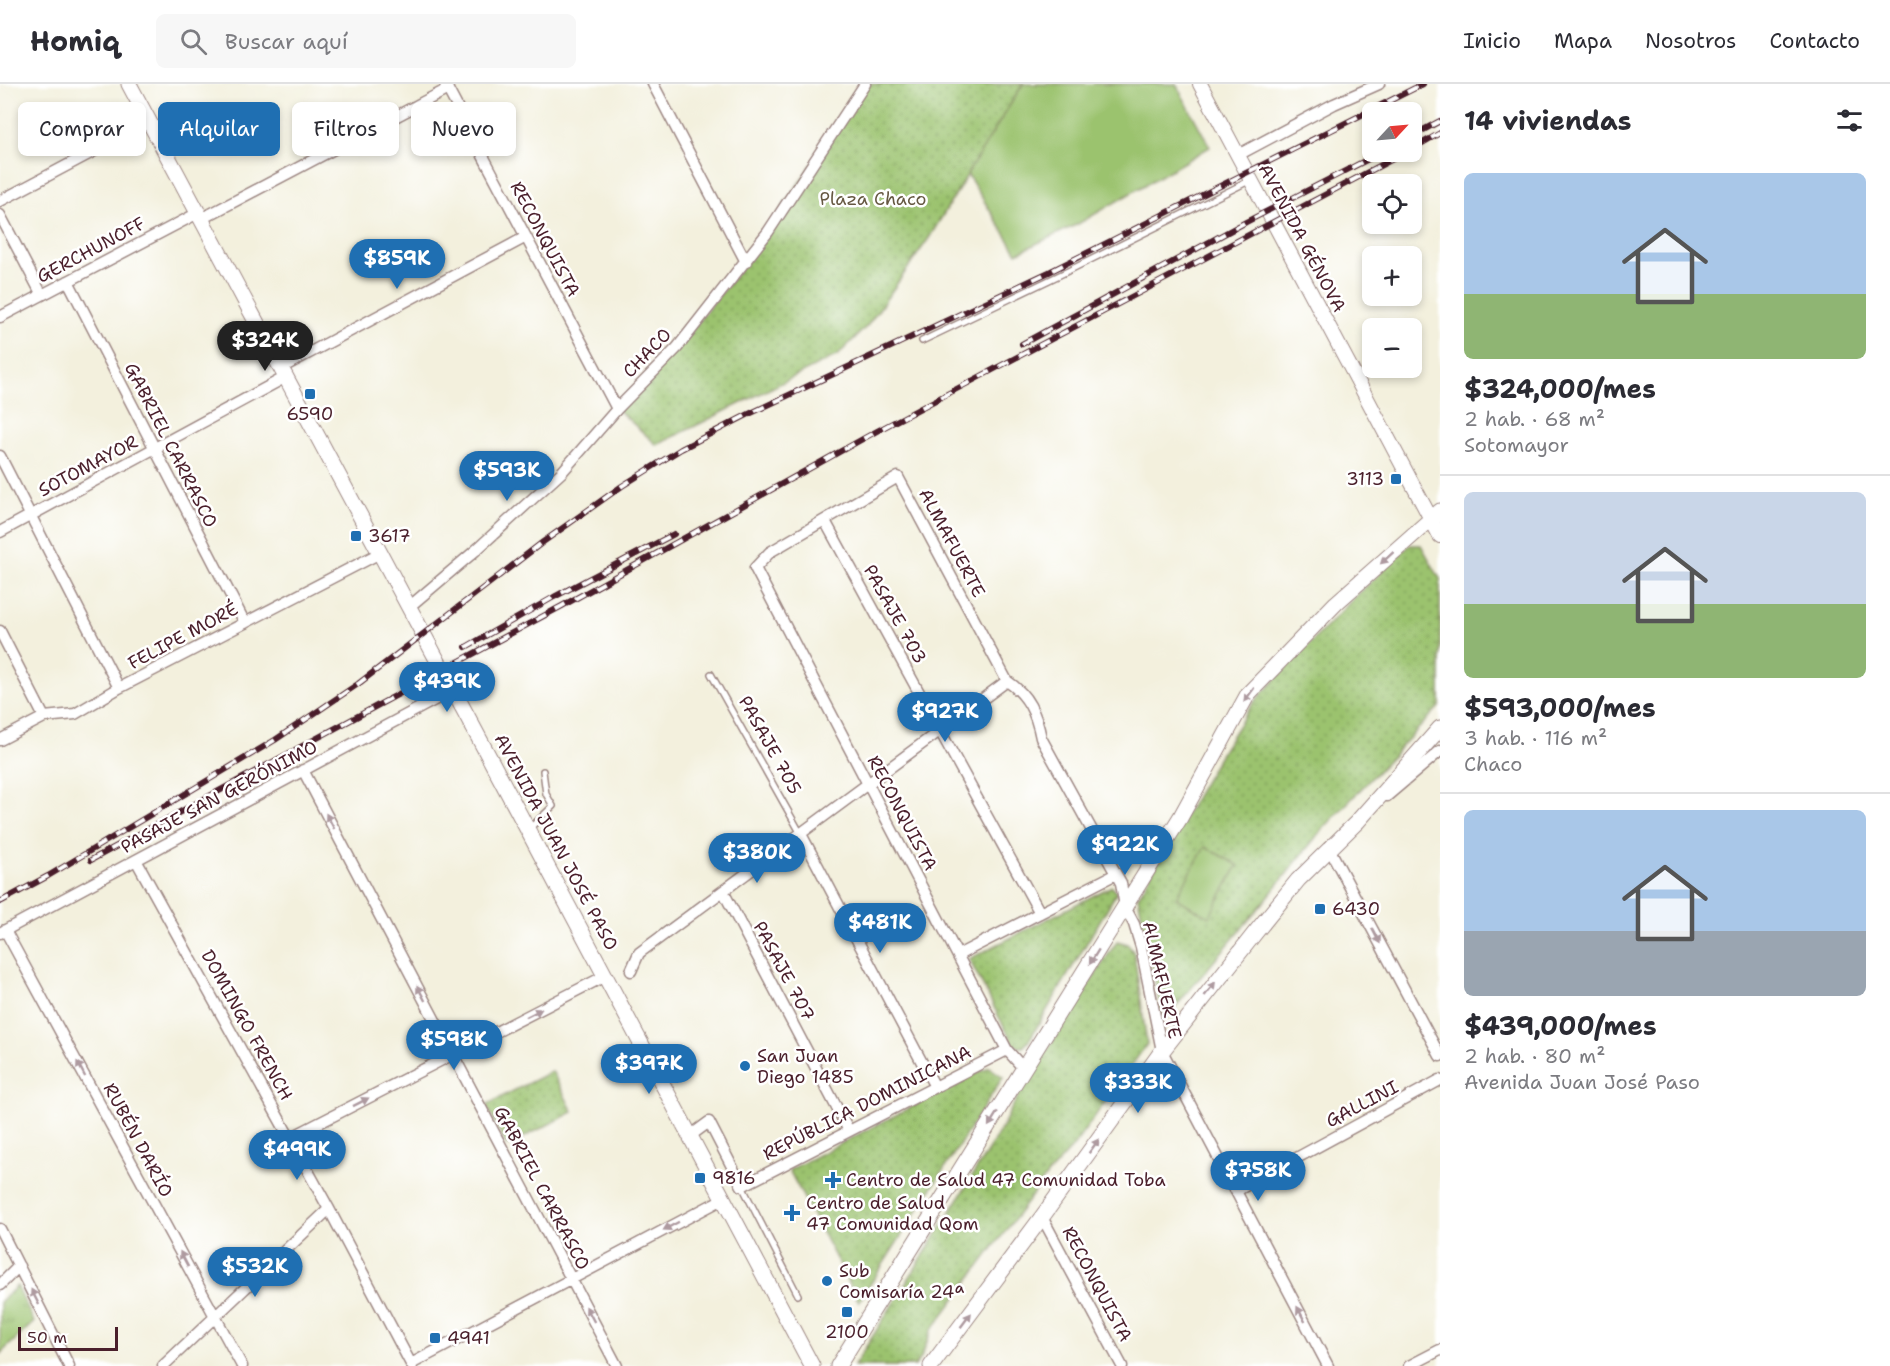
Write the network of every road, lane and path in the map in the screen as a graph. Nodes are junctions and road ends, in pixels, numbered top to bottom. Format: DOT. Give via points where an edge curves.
graph roads {
  1 [pos="129,84"];
  2 [pos="653,84"];
  3 [pos="865,84"];
  4 [pos="1200,84"];
  5 [pos="1379,84"];
  6 [pos="446,87"];
  7 [pos="149,122"];
  8 [pos="1238,155"];
  9 [pos="1251,180"];
  10 [pos="0,201"];
  11 [pos="0,215"];
  12 [pos="199,216"];
  13 [pos="526,237"];
  14 [pos="746,262"];
  15 [pos="68,281"];
  16 [pos="42,295"];
  17 [pos="0,317"];
  18 [pos="922,341"];
  19 [pos="284,373"];
  20 [pos="617,409"];
  21 [pos="154,449"];
  22 [pos="0,456"];
  23 [pos="1435,515"];
  24 [pos="31,516"];
  25 [pos="825,521"];
  26 [pos="0,532"];
  27 [pos="1440,536"];
  28 [pos="380,553"];
  29 [pos="409,607"];
  30 [pos="245,623"];
  31 [pos="0,631"];
  32 [pos="711,674"];
  33 [pos="1007,681"];
  34 [pos="119,688"];
  35 [pos="453,690"];
  36 [pos="44,717"];
  37 [pos="1440,728"];
  38 [pos="940,730"];
  39 [pos="0,740"];
  40 [pos="1440,751"];
  41 [pos="303,770"];
  42 [pos="543,771"];
  43 [pos="868,783"];
  44 [pos="1358,822"];
  45 [pos="528,830"];
  46 [pos="801,834"];
  47 [pos="1329,848"];
  48 [pos="136,860"];
  49 [pos="1116,874"];
  50 [pos="723,891"];
  51 [pos="1125,908"];
  52 [pos="1040,913"];
  53 [pos="3,932"];
  54 [pos="958,955"];
  55 [pos="631,971"];
  56 [pos="605,976"];
  57 [pos="1007,1050"];
  58 [pos="1162,1050"];
  59 [pos="453,1055"];
  60 [pos="1440,1056"];
  61 [pos="1024,1069"];
  62 [pos="1440,1080"];
  63 [pos="935,1087"];
  64 [pos="849,1131"];
  65 [pos="690,1136"];
  66 [pos="290,1138"];
  67 [pos="742,1186"];
  68 [pos="1236,1191"];
  69 [pos="723,1198"];
  70 [pos="329,1209"];
  71 [pos="1042,1217"];
  72 [pos="0,1229"];
  73 [pos="20,1266"];
  74 [pos="571,1278"];
  75 [pos="0,1285"];
  76 [pos="798,1295"];
  77 [pos="215,1316"];
  78 [pos="1440,1350"];
  79 [pos="411,1365"];
  80 [pos="69,1366"];
  81 [pos="163,1366"];
  82 [pos="242,1366"];
  83 [pos="618,1366"];
  84 [pos="812,1366"];
  85 [pos="838,1366"];
  86 [pos="931,1366"];
  87 [pos="1122,1366"];
  88 [pos="1328,1366"];
  89 [pos="1409,1366"];
  1 -- 7 [label="main road, AVENIDA JUAN JOSÉ PASO"];
  2 -- 14 [label="street"];
  3 -- 14 [label="street, CHACO"];
  4 -- 8 [label="street, AVENIDA GÉNOVA"];
  5 -- 8 [label="street"];
  6 -- 12 [label="street, GERCHUNOFF"];
  6 -- 13 [label="street, RECONQUISTA"];
  7 -- 10 [label="street"];
  7 -- 12 [label="main road, AVENIDA JUAN JOSÉ PASO"];
  8 -- 9 [label="street, AVENIDA GÉNOVA"];
  9 -- 18 [label="lane"];
  9 -- 23 [label="street, AVENIDA GÉNOVA"];
  11 -- 16 [label="street"];
  12 -- 15 [label="street, GERCHUNOFF"];
  12 -- 19 [label="main road, AVENIDA JUAN JOSÉ PASO"];
  13 -- 19 [label="street, SOTOMAYOR"];
  13 -- 20 [label="street, RECONQUISTA"];
  14 -- 20 [label="street, CHACO" via="677,348"];
  15 -- 16 [label="street, GERCHUNOFF"];
  15 -- 21 [label="street, GABRIEL CARRASCO"];
  16 -- 17 [label="street, GERCHUNOFF"];
  19 -- 21 [label="street, SOTOMAYOR"];
  19 -- 28 [label="main road, AVENIDA JUAN JOSÉ PASO"];
  20 -- 29 [label="street, CHACO" via="562,472"];
  21 -- 24 [label="street, SOTOMAYOR"];
  21 -- 30 [label="street, GABRIEL CARRASCO"];
  22 -- 24 [label="street"];
  23 -- 27 [label="street, AVENIDA GÉNOVA"];
  23 -- 51 [label="main road, one-way" via="1336,603 1248,694"];
  24 -- 26 [label="street, SOTOMAYOR"];
  24 -- 34 [label="street"];
  25 -- 33 [label="street, ALMAFUERTE" via="898,477"];
  25 -- 38 [label="street, PASAJE 703"];
  25 -- 43 [label="street, RECONQUISTA" via="770,552 755,568"];
  28 -- 29 [label="main road, AVENIDA JUAN JOSÉ PASO"];
  28 -- 30 [label="street, FELIPE MORÉ"];
  29 -- 35 [label="main road, AVENIDA JUAN JOSÉ PASO"];
  30 -- 34 [label="street, FELIPE MORÉ"];
  31 -- 36 [label="street"];
  32 -- 46 [label="lane, PASAJE 705"];
  33 -- 38 [label="street"];
  33 -- 49 [label="street, ALMAFUERTE" via="1031,704 1041,738"];
  34 -- 36 [label="street, FELIPE MORÉ" via="75,714"];
  35 -- 41 [label="street, PASAJE SAN GERÓNIMO"];
  35 -- 45 [label="main road, AVENIDA JUAN JOSÉ PASO"];
  36 -- 39 [label="street, FELIPE MORÉ"];
  37 -- 44 [label="main road"];
  38 -- 43 [label="street"];
  38 -- 52 [label="street, PASAJE 703"];
  40 -- 44 [label="street"];
  41 -- 48 [label="street, PASAJE SAN GERÓNIMO"];
  59 -- 41 [label="street, GABRIEL CARRASCO, one-way"];
  42 -- 45 [label="lane" via="546,794 553,806"];
  43 -- 46 [label="street"];
  43 -- 54 [label="street, RECONQUISTA"];
  44 -- 47 [label="main road"];
  45 -- 56 [label="main road, AVENIDA JUAN JOSÉ PASO"];
  46 -- 50 [label="street"];
  46 -- 63 [label="street, PASAJE 705"];
  58 -- 47 [label="main road, one-way" via="1291,889"];
  47 -- 60 [label="street, one-way"];
  48 -- 53 [label="street, PASAJE SAN GERÓNIMO"];
  48 -- 66 [label="street, DOMINGO FRENCH"];
  49 -- 51 [label="street, ALMAFUERTE" via="1124,892"];
  49 -- 52 [label="street"];
  50 -- 55 [label="street" via="639,953"];
  50 -- 64 [label="street, PASAJE 707"];
  51 -- 58 [label="street, ALMAFUERTE" via="1141,947"];
  51 -- 61 [label="main road, one-way"];
  52 -- 54 [label="street"];
  77 -- 53 [label="street, RUBÉN DARÍO, one-way"];
  54 -- 57 [label="street, RECONQUISTA"];
  59 -- 56 [label="street, one-way"];
  56 -- 65 [label="main road, AVENIDA JUAN JOSÉ PASO"];
  57 -- 61 [label="street, RECONQUISTA"];
  57 -- 63 [label="street, REPÚBLICA DOMINICANA"];
  58 -- 68 [label="street, ALMAFUERTE"];
  71 -- 58 [label="main road, one-way"];
  66 -- 59 [label="street, one-way"];
  59 -- 74 [label="street, GABRIEL CARRASCO"];
  61 -- 85 [label="main road, one-way"];
  62 -- 68 [label="street, GALLINI"];
  63 -- 64 [label="street, REPÚBLICA DOMINICANA"];
  64 -- 67 [label="street, REPÚBLICA DOMINICANA"];
  65 -- 67 [label="street" via="709,1122"];
  65 -- 69 [label="main road, AVENIDA JUAN JOSÉ PASO"];
  66 -- 70 [label="street, DOMINGO FRENCH"];
  67 -- 76 [label="lane"];
  88 -- 68 [label="street, ALMAFUERTE, one-way"];
  69 -- 74 [label="street, one-way"];
  69 -- 84 [label="main road, AVENIDA JUAN JOSÉ PASO"];
  70 -- 77 [label="street"];
  70 -- 79 [label="street, DOMINGO FRENCH"];
  86 -- 71 [label="main road, one-way"];
  71 -- 87 [label="street, RECONQUISTA"];
  72 -- 73 [label="street"];
  73 -- 75 [label="street"];
  80 -- 73 [label="street, one-way"];
  74 -- 79 [label="street"];
  83 -- 74 [label="street, GABRIEL CARRASCO, one-way"];
  77 -- 81 [label="street"];
  77 -- 82 [label="street, RUBÉN DARÍO"];
  78 -- 89 [label="street"];
}
